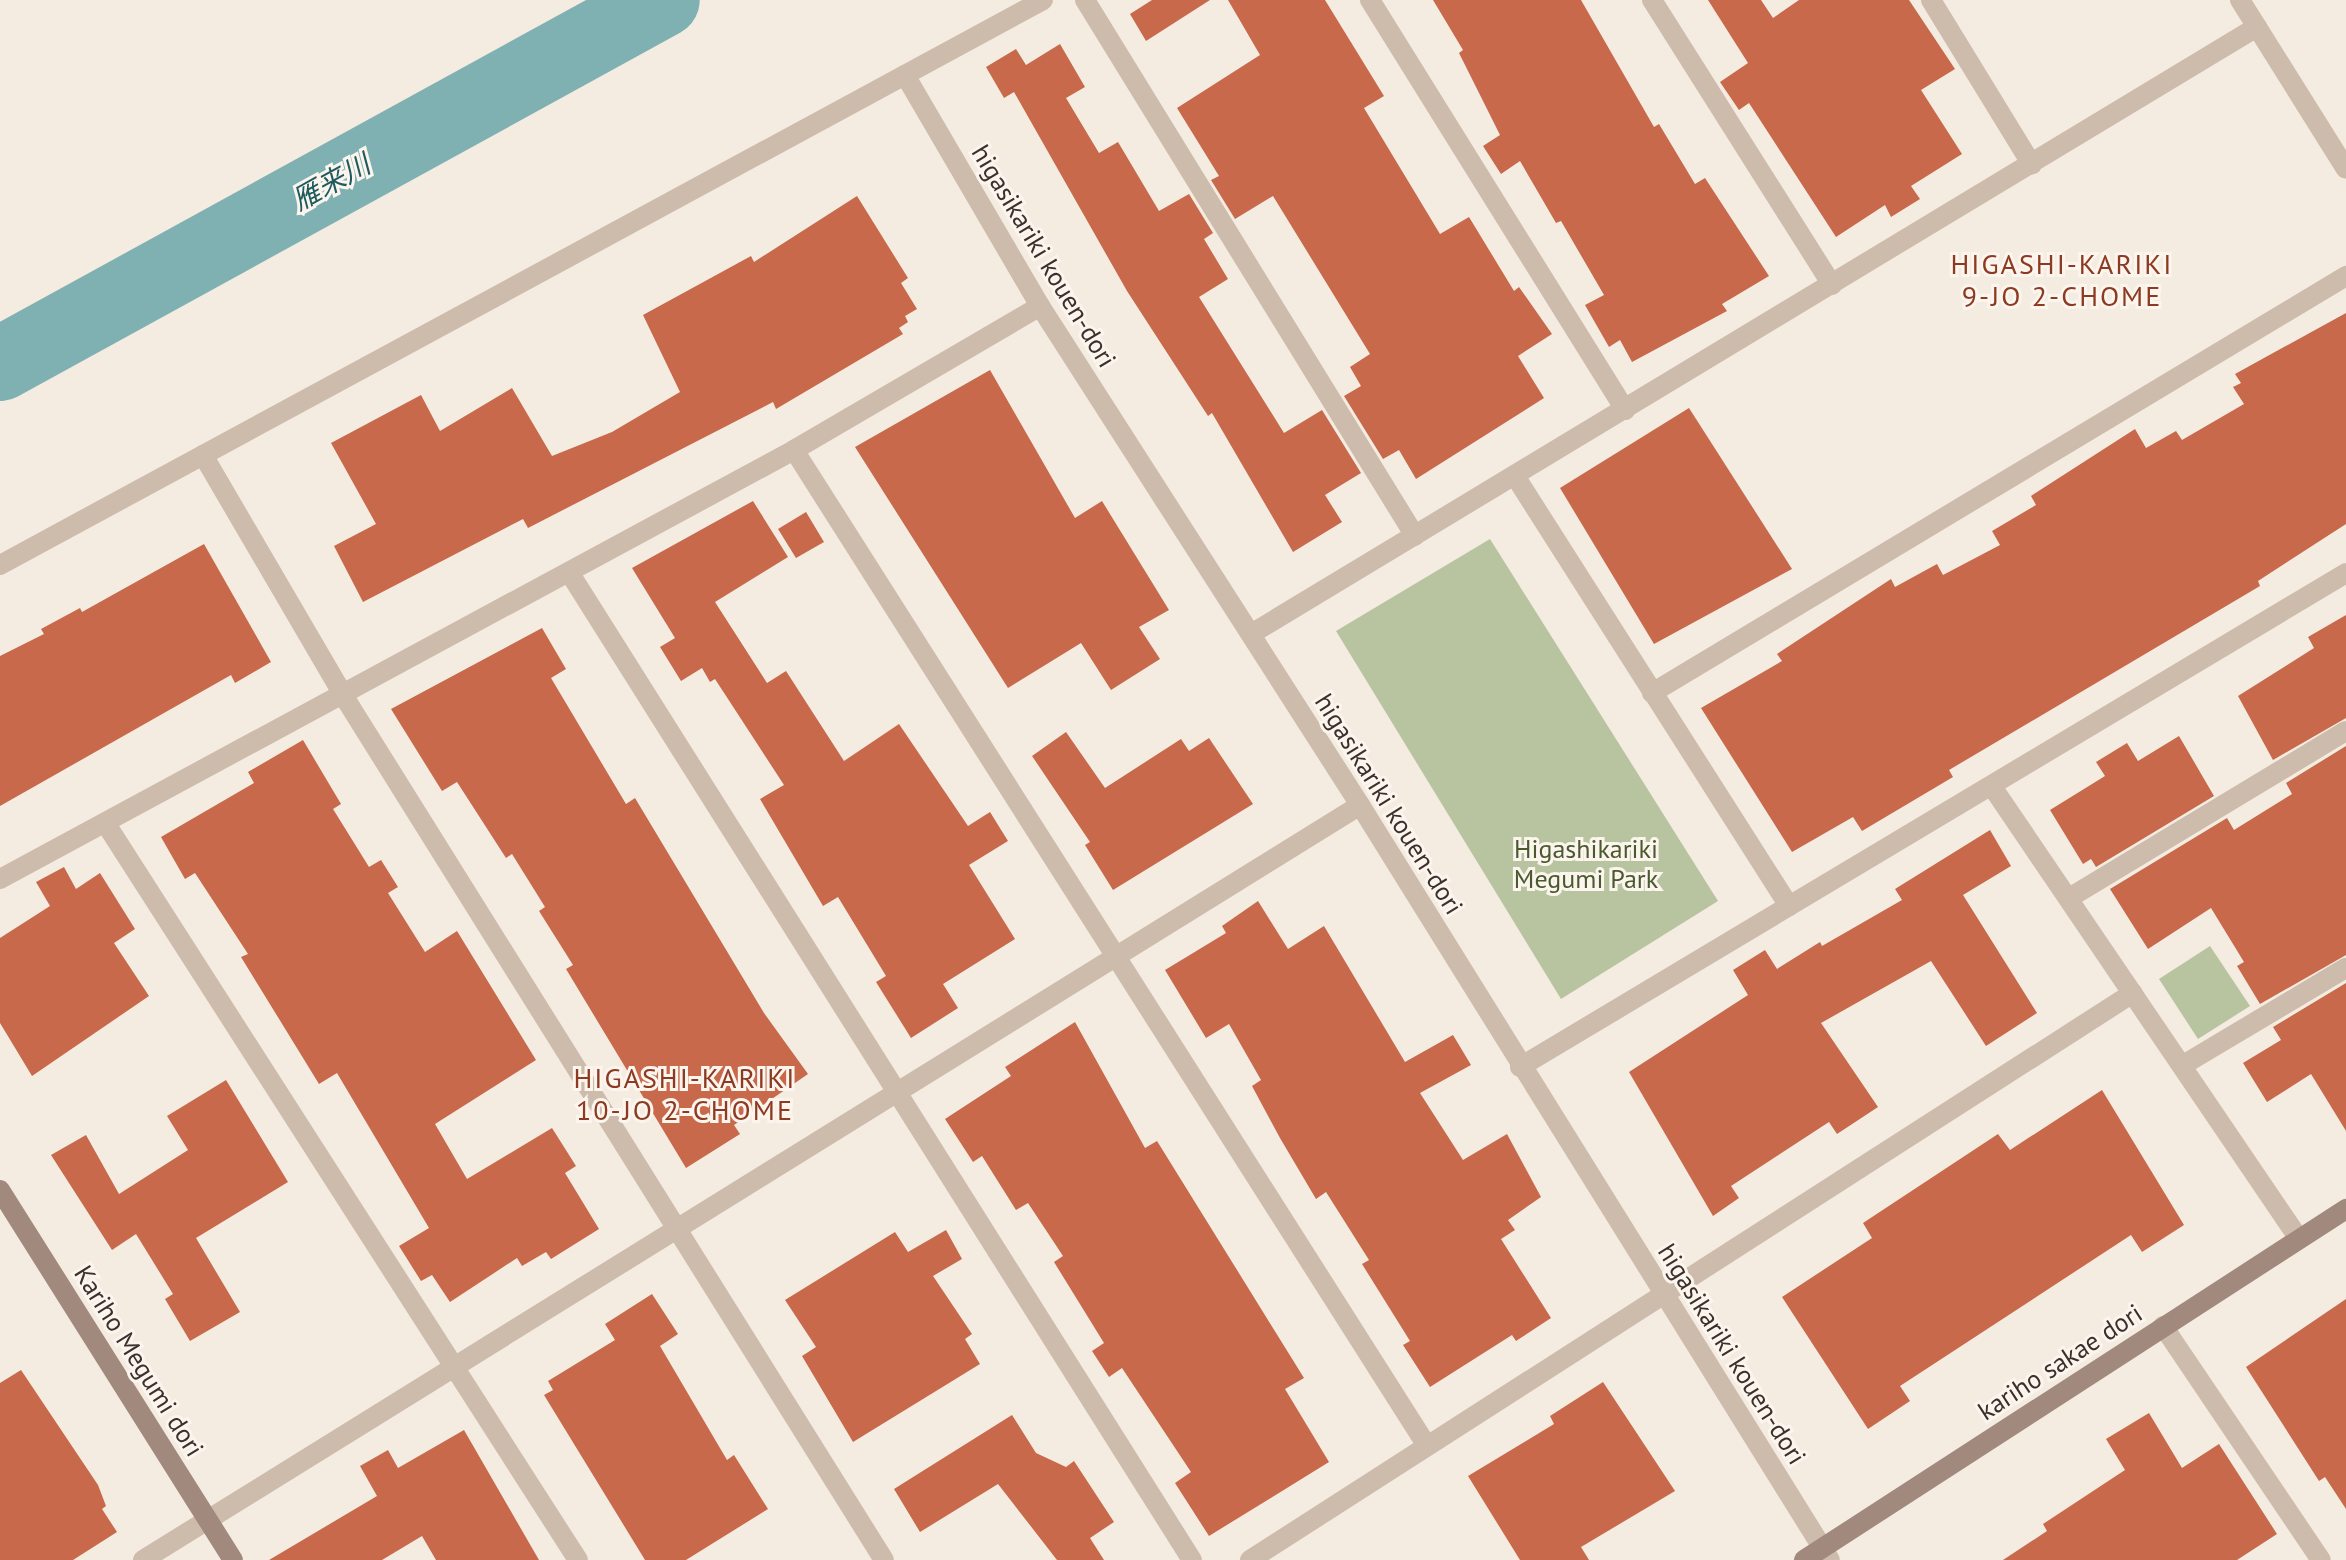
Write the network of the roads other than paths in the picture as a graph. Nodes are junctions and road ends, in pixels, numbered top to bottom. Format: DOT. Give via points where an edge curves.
graph roads {
  1 [pos="1043,0"];
  2 [pos="1085,0"];
  3 [pos="1370,0"];
  4 [pos="1652,0"];
  5 [pos="1931,0"];
  6 [pos="2240,0"];
  7 [pos="2257,27"];
  8 [pos="905,75"];
  9 [pos="2032,165"];
  10 [pos="2346,169"];
  11 [pos="2346,276"];
  12 [pos="1832,285"];
  13 [pos="1040,306"];
  14 [pos="1625,410"];
  15 [pos="794,450"];
  16 [pos="203,455"];
  17 [pos="1515,476"];
  18 [pos="1415,536"];
  19 [pos="0,565"];
  20 [pos="569,572"];
  21 [pos="2346,573"];
  22 [pos="1251,634"];
  23 [pos="1652,693"];
  24 [pos="343,695"];
  25 [pos="2346,731"];
  26 [pos="1993,788"];
  27 [pos="1360,805"];
  28 [pos="106,824"];
  29 [pos="0,879"];
  30 [pos="2069,898"];
  31 [pos="1789,906"];
  32 [pos="1115,953"];
  33 [pos="2346,968"];
  34 [pos="2133,993"];
  35 [pos="2183,1065"];
  36 [pos="1520,1067"];
  37 [pos="896,1089"];
  38 [pos="0,1190"];
  39 [pos="2346,1209"];
  40 [pos="675,1226"];
  41 [pos="2299,1239"];
  42 [pos="1664,1294"];
  43 [pos="2163,1326"];
  44 [pos="455,1365"];
  45 [pos="1427,1446"];
  46 [pos="207,1519"];
  47 [pos="1826,1554"];
  48 [pos="143,1560"];
  49 [pos="233,1560"];
  50 [pos="578,1560"];
  51 [pos="884,1560"];
  52 [pos="1192,1560"];
  53 [pos="1250,1560"];
  54 [pos="1804,1560"];
  55 [pos="2321,1560"];
  1 -- 8 [label="street"];
  2 -- 18 [label="street"];
  3 -- 14 [label="street"];
  4 -- 12 [label="street"];
  5 -- 9 [label="street"];
  6 -- 7 [label="street"];
  7 -- 9 [label="street"];
  7 -- 10 [label="street"];
  8 -- 13 [label="street, higasikariki kouen-dori"];
  8 -- 16 [label="street"];
  9 -- 12 [label="street"];
  11 -- 23 [label="street"];
  12 -- 14 [label="street"];
  13 -- 15 [label="street"];
  13 -- 22 [label="street, higasikariki kouen-dori"];
  14 -- 17 [label="street"];
  15 -- 20 [label="street"];
  15 -- 32 [label="street"];
  16 -- 19 [label="street"];
  16 -- 24 [label="street"];
  17 -- 18 [label="street"];
  17 -- 23 [label="street"];
  18 -- 22 [label="street"];
  20 -- 24 [label="street"];
  20 -- 37 [label="street"];
  21 -- 26 [label="street"];
  22 -- 27 [label="street, higasikariki kouen-dori"];
  23 -- 31 [label="street"];
  24 -- 28 [label="street"];
  24 -- 40 [label="street"];
  25 -- 30 [label="street"];
  26 -- 30 [label="street"];
  26 -- 31 [label="street"];
  27 -- 32 [label="street"];
  27 -- 36 [label="street, higasikariki kouen-dori"];
  28 -- 29 [label="street"];
  28 -- 44 [label="street"];
  30 -- 34 [label="street"];
  31 -- 36 [label="street"];
  32 -- 37 [label="street"];
  32 -- 45 [label="street"];
  33 -- 35 [label="street"];
  34 -- 35 [label="street"];
  34 -- 42 [label="street"];
  35 -- 41 [label="street"];
  36 -- 42 [label="street, higasikariki kouen-dori"];
  37 -- 40 [label="street"];
  37 -- 52 [label="street"];
  38 -- 46 [label="street, Kariho Megumi dori"];
  39 -- 41 [label="street, kariho sakae dori"];
  40 -- 44 [label="street"];
  40 -- 51 [label="street"];
  41 -- 43 [label="street, kariho sakae dori"];
  42 -- 45 [label="street"];
  42 -- 47 [label="street, higasikariki kouen-dori"];
  43 -- 47 [label="street, kariho sakae dori"];
  43 -- 55 [label="street"];
  44 -- 46 [label="street"];
  44 -- 50 [label="street"];
  45 -- 53 [label="street"];
  46 -- 48 [label="street"];
  46 -- 49 [label="street, Kariho Megumi dori"];
  47 -- 54 [label="street, kariho sakae dori"];
}
